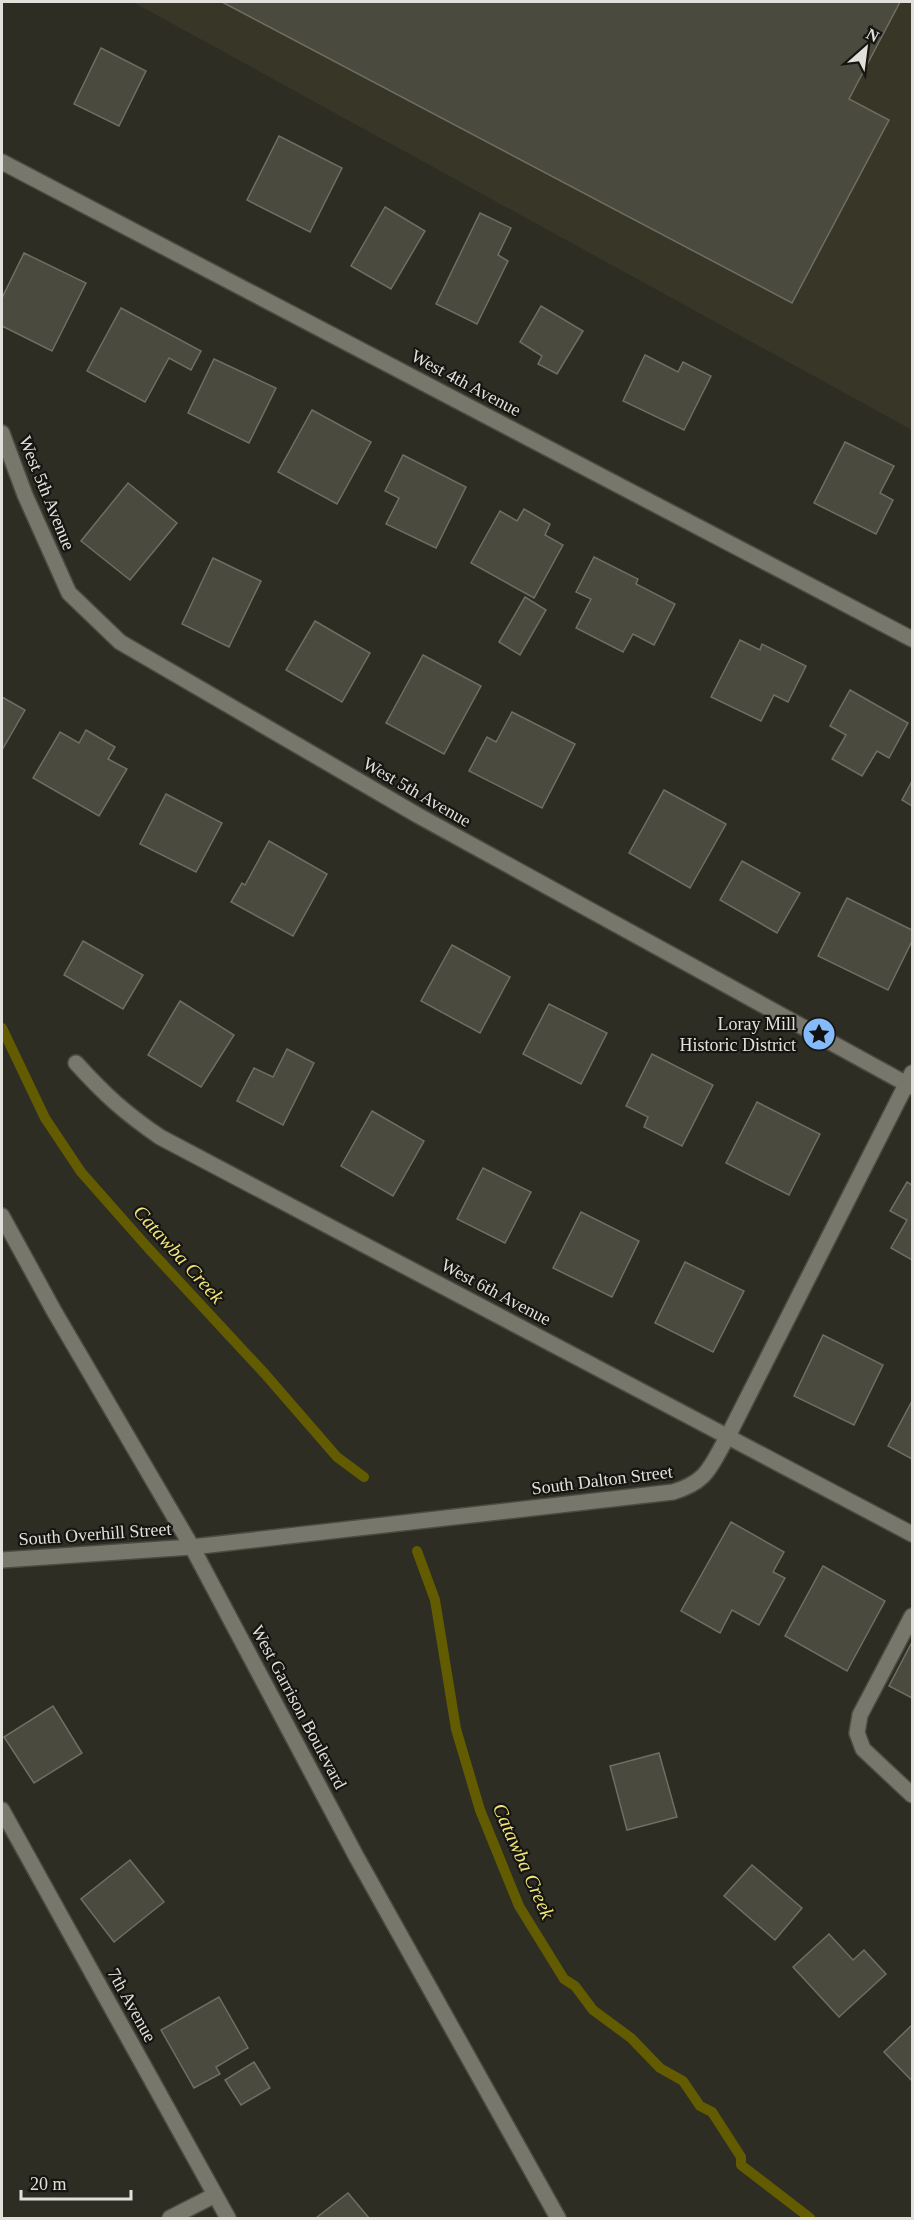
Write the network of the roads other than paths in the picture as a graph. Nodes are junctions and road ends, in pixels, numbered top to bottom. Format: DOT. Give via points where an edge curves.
graph roads {
  1 [pos="2,162"];
  2 [pos="2,433"];
  3 [pos="912,639"];
  4 [pos="76,1063"];
  5 [pos="910,1081"];
  6 [pos="2,1216"];
  7 [pos="728,1436"];
  8 [pos="912,1534"];
  9 [pos="192,1547"];
  10 [pos="2,1560"];
  11 [pos="912,1616"];
  12 [pos="912,1795"];
  13 [pos="2,1810"];
  14 [pos="215,2196"];
  15 [pos="171,2218"];
  16 [pos="228,2218"];
  17 [pos="558,2218"];
  1 -- 3 [label="street, West 4th Avenue"];
  2 -- 5 [label="street, West 5th Avenue" via="24,495 69,593 120,642 419,816"];
  4 -- 7 [label="street, West 6th Avenue" via="103,1094 160,1137"];
  5 -- 7 [label="street, South Dalton Street"];
  6 -- 9 [label="street, West Garrison Boulevard"];
  7 -- 8 [label="street, West 6th Avenue"];
  7 -- 9 [label="street, South Dalton Street" via="704,1477 691,1487 673,1492"];
  9 -- 10 [label="street, South Overhill Street"];
  9 -- 17 [label="street, West Garrison Boulevard" via="357,1856"];
  11 -- 12 [label="street" via="860,1715 857,1733 863,1749"];
  13 -- 14 [label="street, 7th Avenue"];
  14 -- 15 [label="street"];
  14 -- 16 [label="street, 7th Avenue"];
}
